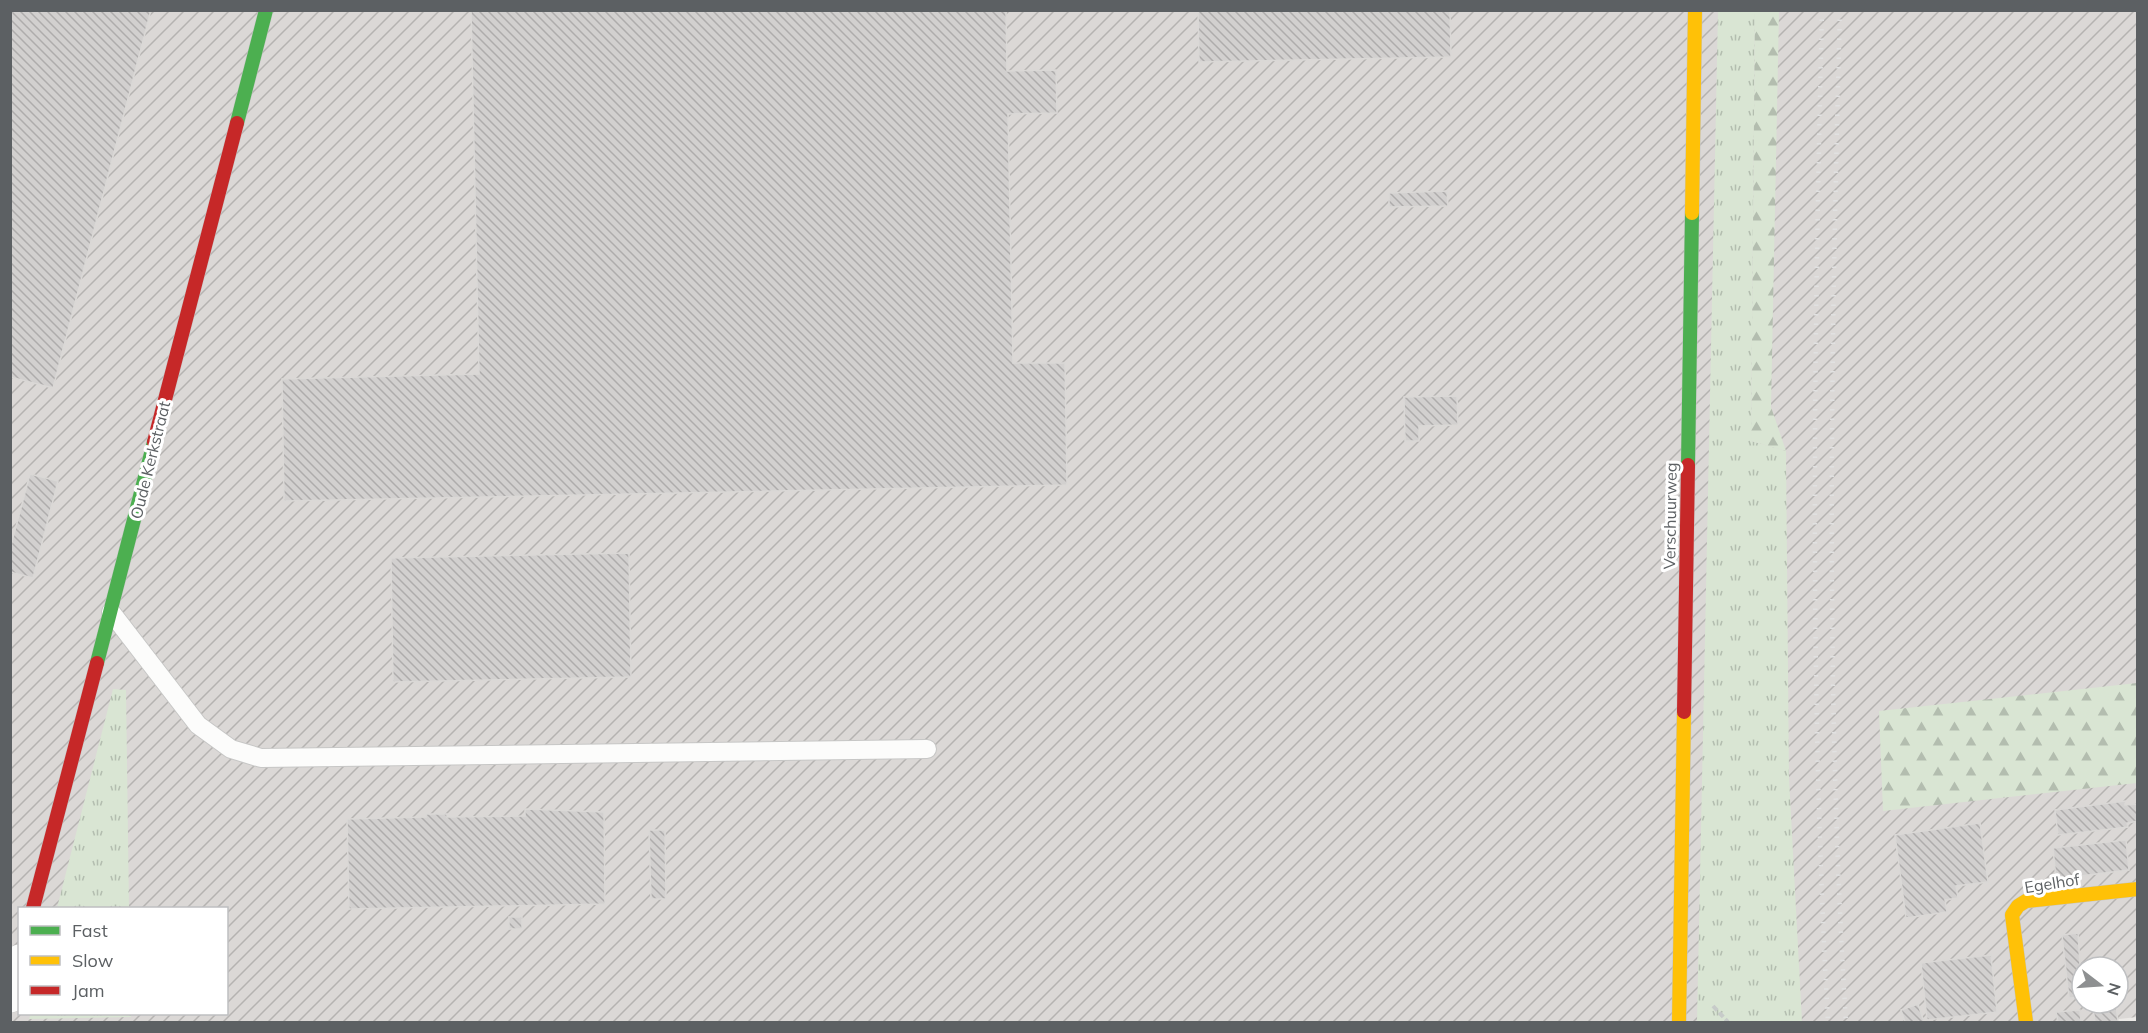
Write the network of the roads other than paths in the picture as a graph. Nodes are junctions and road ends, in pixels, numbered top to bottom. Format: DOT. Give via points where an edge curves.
graph roads {
  1 [pos="266,10"];
  2 [pos="1695,10"];
  3 [pos="111,612"];
  4 [pos="927,748"];
  5 [pos="2138,889"];
  6 [pos="34,907"];
  7 [pos="18,968"];
  8 [pos="10,996"];
  9 [pos="1679,1023"];
  10 [pos="2026,1023"];
  1 -- 3 [label="street, Oude Kerkstraat"];
  2 -- 9 [label="street, Verschuurweg"];
  3 -- 4 [label="lane" via="198,725 231,749 261,758"];
  3 -- 6 [label="street, Oude Kerkstraat"];
  5 -- 10 [label="street, Egelhof" via="2026,901 2018,906 2012,915"];
  7 -- 8 [label="street"];
}
